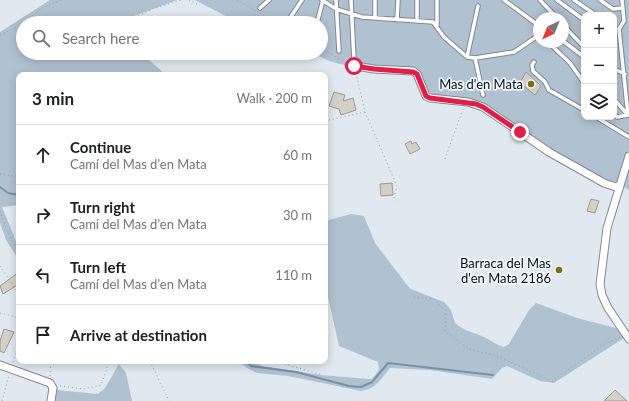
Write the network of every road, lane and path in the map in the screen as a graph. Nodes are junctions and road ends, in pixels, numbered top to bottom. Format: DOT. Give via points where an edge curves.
graph roads {
  1 [pos="61,0"];
  2 [pos="181,0"];
  3 [pos="189,0"];
  4 [pos="269,0"];
  5 [pos="302,0"];
  6 [pos="323,0"];
  7 [pos="336,0"];
  8 [pos="351,0"];
  9 [pos="375,0"];
  10 [pos="398,0"];
  11 [pos="417,0"];
  12 [pos="437,0"];
  13 [pos="504,0"];
  14 [pos="540,0"];
  15 [pos="557,0"];
  16 [pos="574,0"];
  17 [pos="600,0"];
  18 [pos="622,0"];
  19 [pos="200,6"];
  20 [pos="478,6"];
  21 [pos="260,8"];
  22 [pos="336,8"];
  23 [pos="623,8"];
  24 [pos="551,12"];
  25 [pos="592,12"];
  26 [pos="629,12"];
  27 [pos="350,13"];
  28 [pos="623,14"];
  29 [pos="32,16"];
  30 [pos="138,16"];
  31 [pos="291,16"];
  32 [pos="319,16"];
  33 [pos="375,18"];
  34 [pos="581,18"];
  35 [pos="397,19"];
  36 [pos="417,21"];
  37 [pos="533,21"];
  38 [pos="16,27"];
  39 [pos="437,27"];
  40 [pos="569,31"];
  41 [pos="0,36"];
  42 [pos="533,39"];
  43 [pos="581,44"];
  44 [pos="569,46"];
  45 [pos="554,48"];
  46 [pos="328,51"];
  47 [pos="339,51"];
  48 [pos="581,55"];
  49 [pos="466,57"];
  50 [pos="474,58"];
  51 [pos="534,62"];
  52 [pos="352,63"];
  53 [pos="617,71"];
  54 [pos="625,74"];
  55 [pos="581,79"];
  56 [pos="483,95"];
  57 [pos="466,102"];
  58 [pos="617,102"];
  59 [pos="581,108"];
  60 [pos="365,112"];
  61 [pos="628,115"];
  62 [pos="617,117"];
  63 [pos="328,120"];
  64 [pos="601,120"];
  65 [pos="629,137"];
  66 [pos="629,156"];
  67 [pos="445,159"];
  68 [pos="0,174"];
  69 [pos="16,177"];
  70 [pos="620,185"];
  71 [pos="394,201"];
  72 [pos="0,211"];
  73 [pos="16,248"];
  74 [pos="0,266"];
  75 [pos="16,290"];
  76 [pos="414,297"];
  77 [pos="0,313"];
  78 [pos="16,317"];
  79 [pos="627,337"];
  80 [pos="51,364"];
  81 [pos="108,364"];
  82 [pos="151,364"];
  83 [pos="284,364"];
  84 [pos="0,365"];
  85 [pos="323,375"];
  86 [pos="51,385"];
  87 [pos="51,401"];
  88 [pos="168,401"];
  1 -- 29 [label="path" via="42,8"];
  2 -- 30 [label="path"];
  3 -- 19 [label="path"];
  4 -- 21 [label="lane"];
  5 -- 31 [label="lane"];
  6 -- 22 [label="lane"];
  6 -- 32 [label="lane"];
  7 -- 22 [label="lane"];
  8 -- 27 [label="lane"];
  9 -- 33 [label="lane"];
  10 -- 35 [label="lane"];
  11 -- 36 [label="lane"];
  12 -- 39 [label="lane"];
  13 -- 37 [label="lane"];
  14 -- 24 [label="lane"];
  15 -- 34 [label="lane"];
  16 -- 25 [label="lane"];
  17 -- 23 [label="lane" via="613,9"];
  18 -- 23 [label="lane"];
  20 -- 49 [label="lane"];
  22 -- 27 [label="lane"];
  22 -- 47 [label="lane"];
  23 -- 28 [label="lane"];
  26 -- 28 [label="lane"];
  27 -- 33 [label="lane"];
  27 -- 52 [label="lane"];
  28 -- 54 [label="lane" via="624,21 619,30"];
  33 -- 35 [label="lane"];
  35 -- 36 [label="lane"];
  36 -- 39 [label="lane" via="433,22"];
  38 -- 41 [label="path"];
  39 -- 49 [label="lane"];
  40 -- 43 [label="lane"];
  42 -- 50 [label="lane" via="514,52"];
  44 -- 48 [label="lane"];
  45 -- 55 [label="lane" via="570,63"];
  46 -- 52 [label="path"];
  49 -- 50 [label="lane"];
  50 -- 56 [label="lane"];
  51 -- 59 [label="lane" via="534,71 549,90"];
  52 -- 57 [label="street" via="374,69 413,72 417,74 426,96"];
  52 -- 60 [label="path"];
  53 -- 54 [label="lane"];
  54 -- 61 [label="lane"];
  57 -- 67 [label="path"];
  57 -- 70 [label="street" via="483,107 549,152 604,183 616,187"];
  58 -- 61 [label="lane"];
  60 -- 63 [label="path"];
  60 -- 71 [label="path" via="397,186"];
  61 -- 62 [label="lane"];
  64 -- 65 [label="lane"];
  66 -- 70 [label="street"];
  68 -- 69 [label="path"];
  70 -- 79 [label="street" via="604,241 600,284 608,308"];
  72 -- 73 [label="path"];
  74 -- 75 [label="path"];
  76 -- 79 [label="path" via="434,299 446,311 445,331 469,349 497,356 552,381 603,345"];
  77 -- 78 [label="path"];
  80 -- 86 [label="path"];
  81 -- 86 [label="path" via="101,385 84,389"];
  82 -- 88 [label="path"];
  83 -- 85 [label="path"];
  84 -- 86 [label="street"];
  86 -- 87 [label="street"];
}
